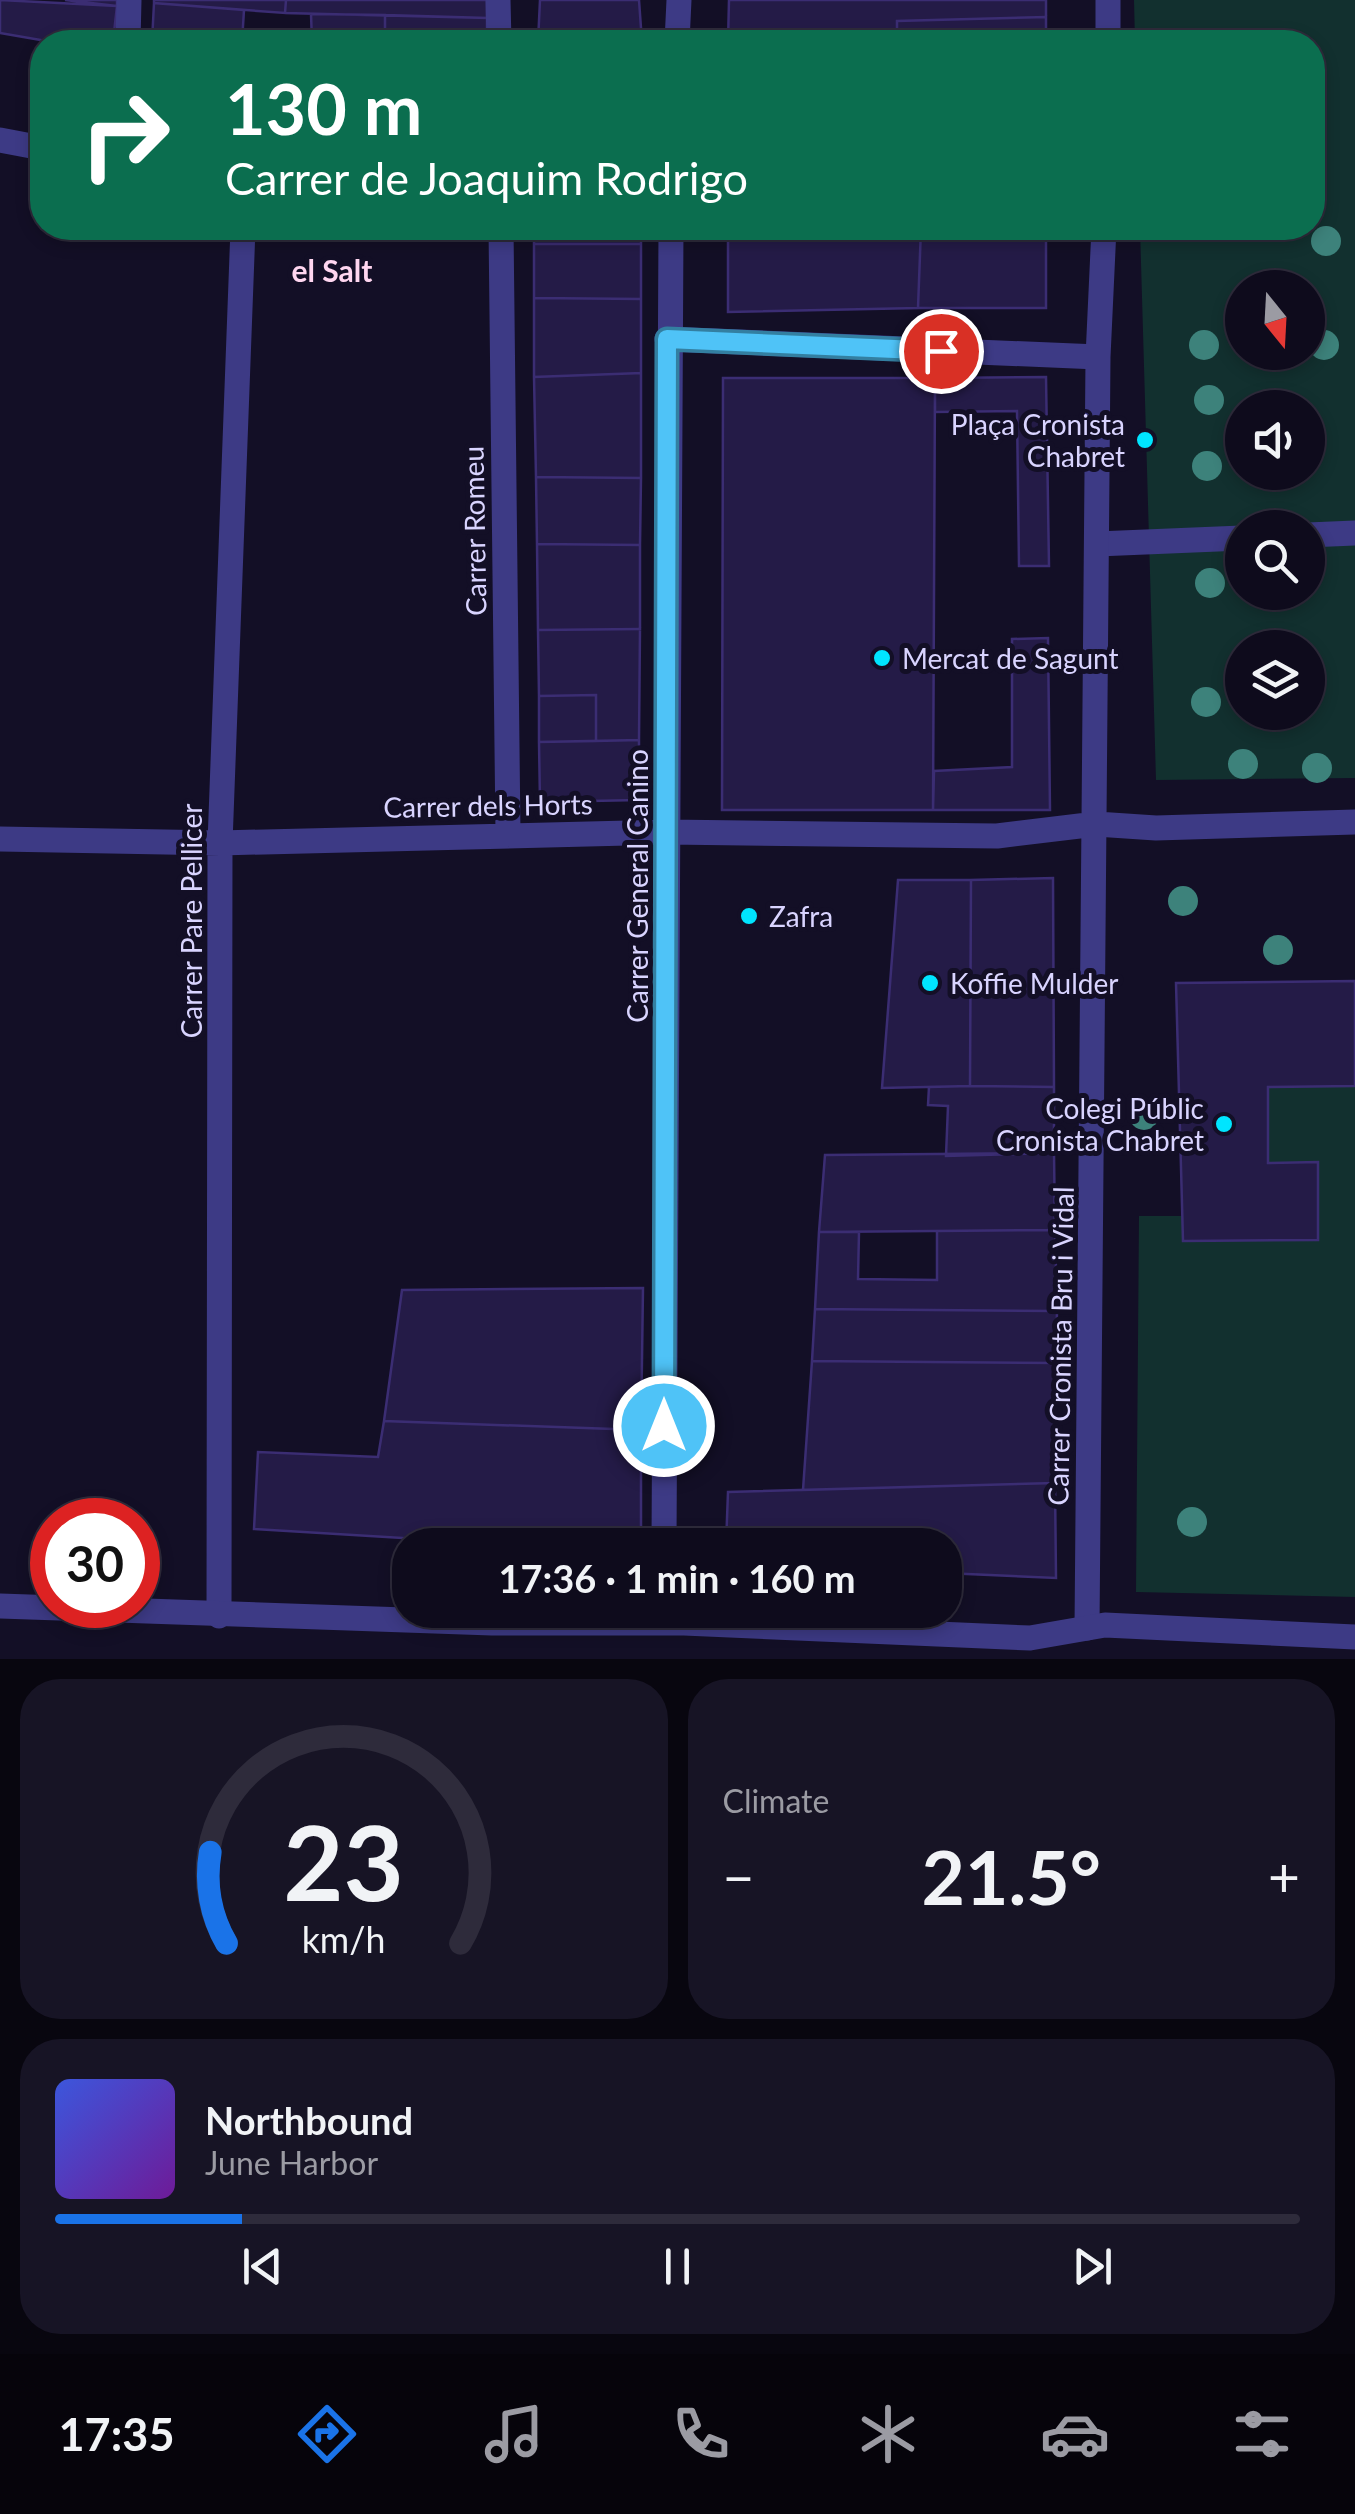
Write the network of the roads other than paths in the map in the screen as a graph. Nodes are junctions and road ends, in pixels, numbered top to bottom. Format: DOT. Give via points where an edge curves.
graph roads {
  1 [pos="129,0"];
  2 [pos="498,0"];
  3 [pos="679,0"];
  4 [pos="1108,0"];
  5 [pos="128,30"];
  6 [pos="498,30"];
  7 [pos="678,30"];
  8 [pos="1108,30"];
  9 [pos="0,140"];
  10 [pos="30,146"];
  11 [pos="243,240"];
  12 [pos="501,240"];
  13 [pos="671,240"];
  14 [pos="1103,240"];
  15 [pos="667,339"];
  16 [pos="1098,358"];
  17 [pos="1355,534"];
  18 [pos="1325,535"];
  19 [pos="1225,539"];
  20 [pos="1097,544"];
  21 [pos="1355,822"];
  22 [pos="1096,824"];
  23 [pos="668,832"];
  24 [pos="508,834"];
  25 [pos="0,839"];
  26 [pos="220,843"];
  27 [pos="664,1528"];
  28 [pos="0,1606"];
  29 [pos="220,1616"];
  30 [pos="392,1616"];
  31 [pos="796,1628"];
  32 [pos="1087,1628"];
  33 [pos="1355,1638"];
  34 [pos="1029,1649"];
  1 -- 5 [label="street"];
  2 -- 6 [label="street"];
  3 -- 7 [label="street"];
  4 -- 8 [label="street"];
  9 -- 10 [label="street"];
  11 -- 26 [label="street, Carrer Pare Pellicer"];
  12 -- 24 [label="street, Carrer Romeu"];
  13 -- 15 [label="street, Carrer General Canino"];
  14 -- 16 [label="street"];
  15 -- 16 [label="street"];
  15 -- 23 [label="street, Carrer General Canino"];
  16 -- 20 [label="street"];
  17 -- 18 [label="street"];
  19 -- 20 [label="street"];
  20 -- 22 [label="street"];
  21 -- 22 [label="street"];
  22 -- 23 [label="street, Carrer dels Horts" via="997,836"];
  22 -- 32 [label="street, Carrer Cronista Bru i Vidal"];
  23 -- 24 [label="street, Carrer dels Horts"];
  23 -- 27 [label="street, Carrer General Canino"];
  24 -- 26 [label="street, Carrer dels Horts"];
  25 -- 26 [label="street, Carrer dels Horts"];
  26 -- 29 [label="street, Carrer Pare Pellicer"];
  28 -- 29 [label="street"];
  29 -- 30 [label="street"];
  31 -- 34 [label="street"];
  32 -- 33 [label="street"];
  32 -- 34 [label="street"];
}
